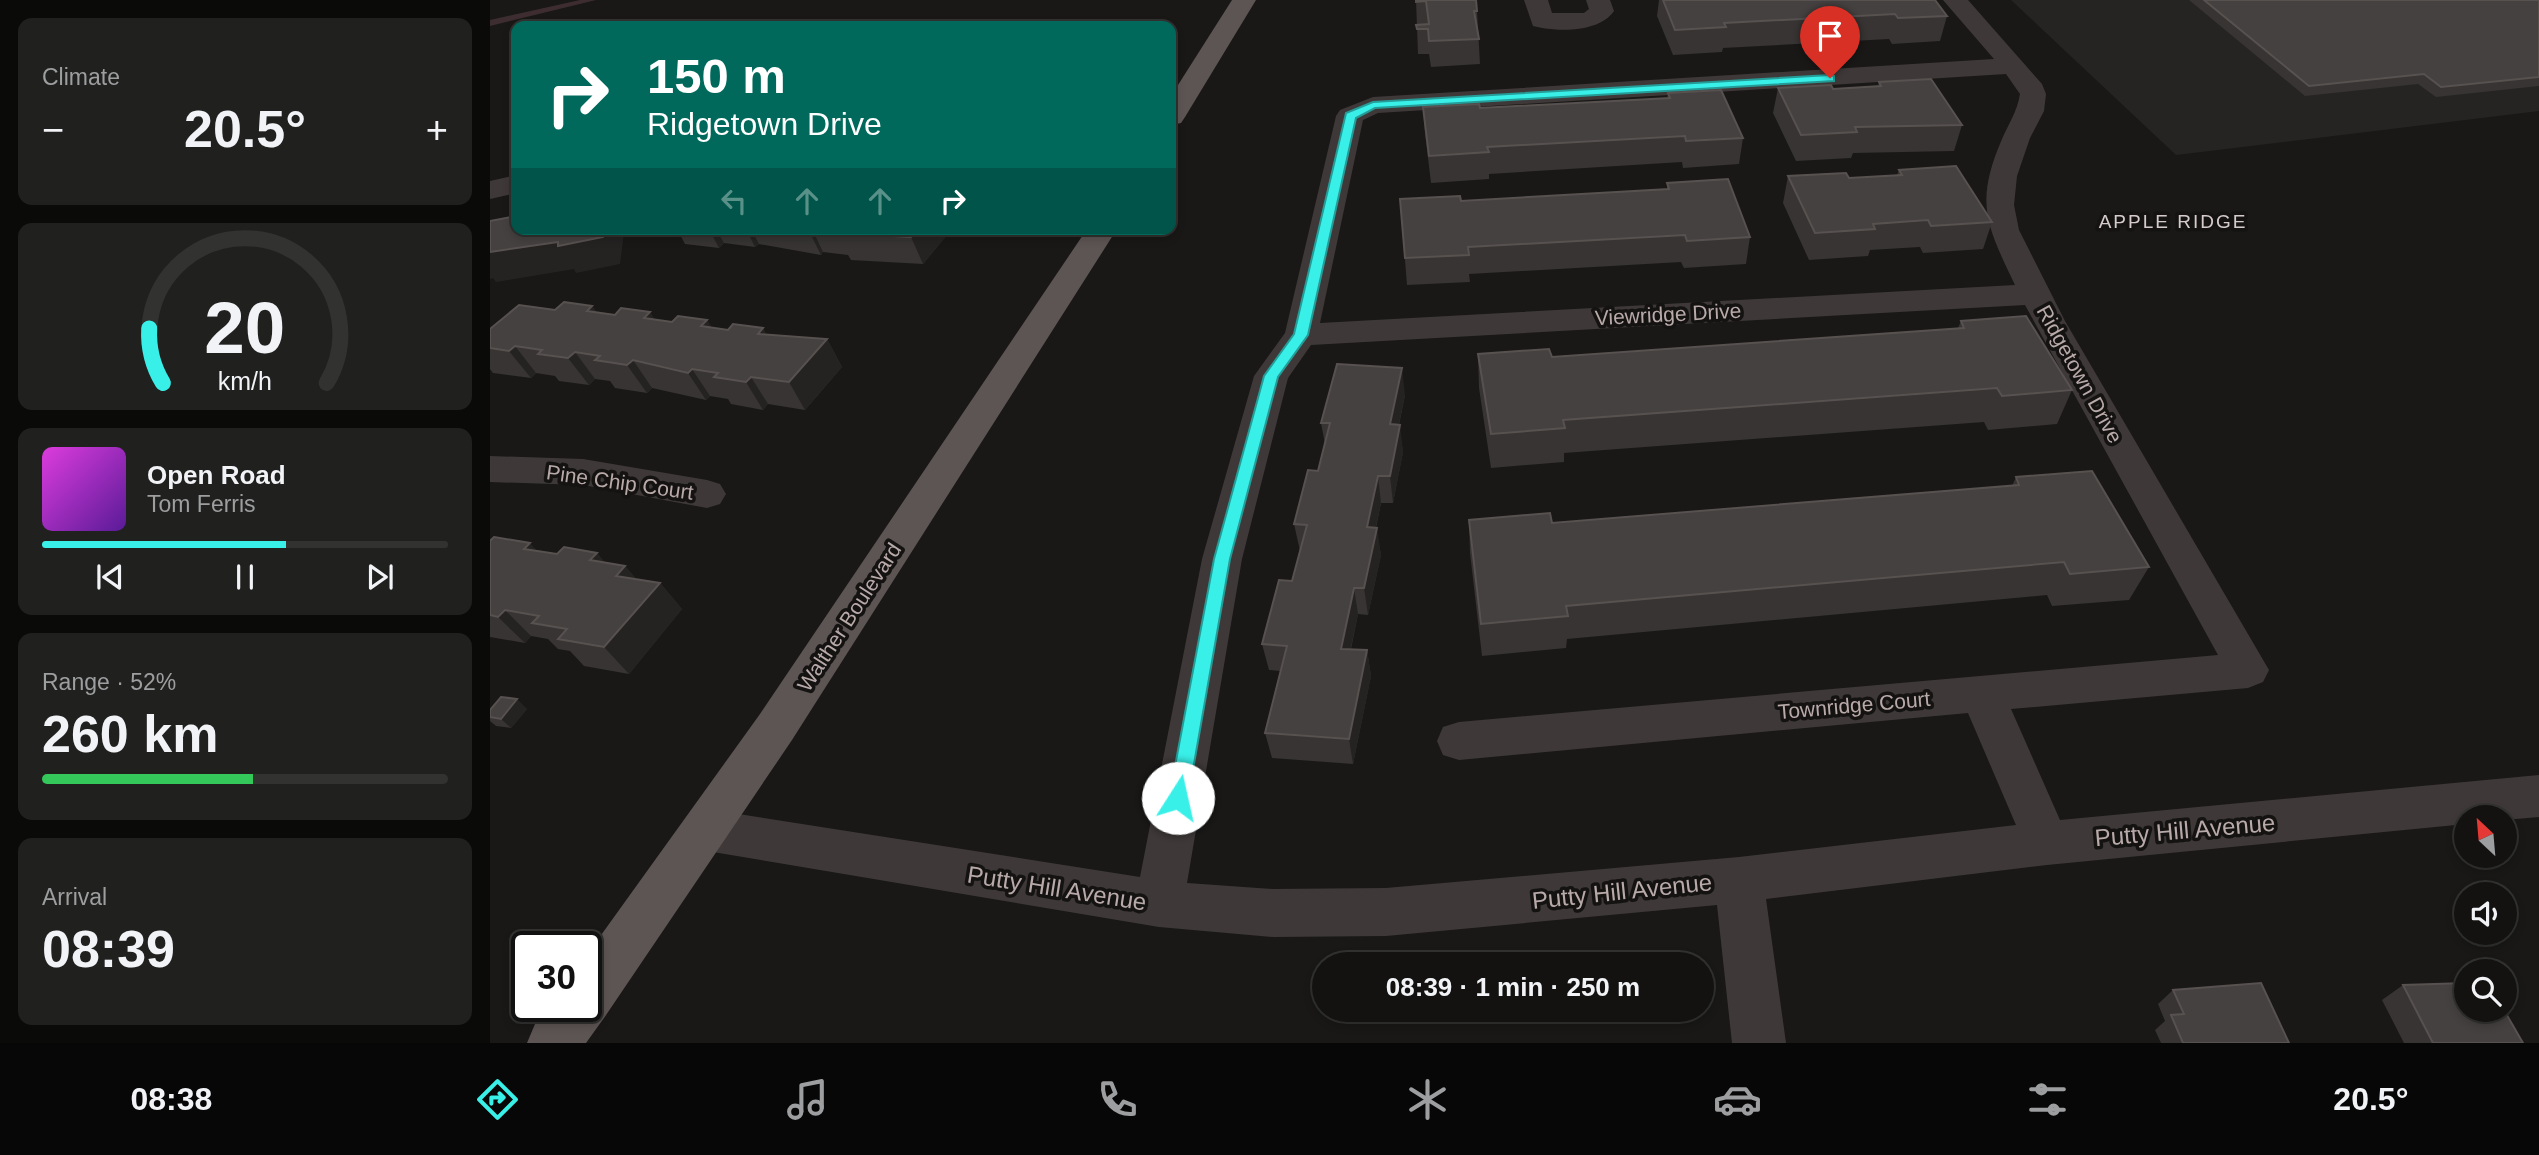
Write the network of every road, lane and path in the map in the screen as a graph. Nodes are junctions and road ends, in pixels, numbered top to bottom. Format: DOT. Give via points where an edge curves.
graph roads {
  1 [pos="1244,0"];
  2 [pos="1536,0"];
  3 [pos="1598,0"];
  4 [pos="1955,0"];
  5 [pos="2013,66"];
  6 [pos="1176,109"];
  7 [pos="511,185"];
  8 [pos="490,190"];
  9 [pos="1098,235"];
  10 [pos="2035,293"];
  11 [pos="1301,335"];
  12 [pos="490,469"];
  13 [pos="707,494"];
  14 [pos="2248,670"];
  15 [pos="1982,694"];
  16 [pos="1460,741"];
  17 [pos="2539,796"];
  18 [pos="707,830"];
  19 [pos="2047,843"];
  20 [pos="1739,880"];
  21 [pos="1159,904"];
  22 [pos="602,978"];
  23 [pos="569,1022"];
  24 [pos="554,1043"];
  25 [pos="1759,1043"];
  1 -- 6 [label="main road"];
  2 -- 3 [label="street" via="1542,21 1590,20 1602,11"];
  4 -- 5 [label="street, Ridgetown Drive"];
  5 -- 10 [label="street, Ridgetown Drive" via="2033,94 2031,111 2003,176 1999,205 2004,230"];
  5 -- 11 [label="street" via="1360,109 1350,116"];
  7 -- 8 [label="street"];
  9 -- 18 [label="main road, Walther Boulevard"];
  10 -- 11 [label="street, Viewridge Drive"];
  10 -- 14 [label="street, Ridgetown Drive"];
  11 -- 21 [label="street" via="1271,376 1222,559"];
  12 -- 13 [label="street, Pine Chip Court" via="583,472"];
  14 -- 15 [label="street, Townridge Court"];
  15 -- 16 [label="street, Townridge Court"];
  15 -- 19 [label="street"];
  17 -- 19 [label="street, Putty Hill Avenue"];
  18 -- 21 [label="street, Putty Hill Avenue"];
  18 -- 22 [label="main road, Walther Boulevard"];
  19 -- 20 [label="street, Putty Hill Avenue"];
  20 -- 21 [label="street, Putty Hill Avenue" via="1386,912 1273,913"];
  20 -- 25 [label="street"];
  23 -- 24 [label="main road"];
}
